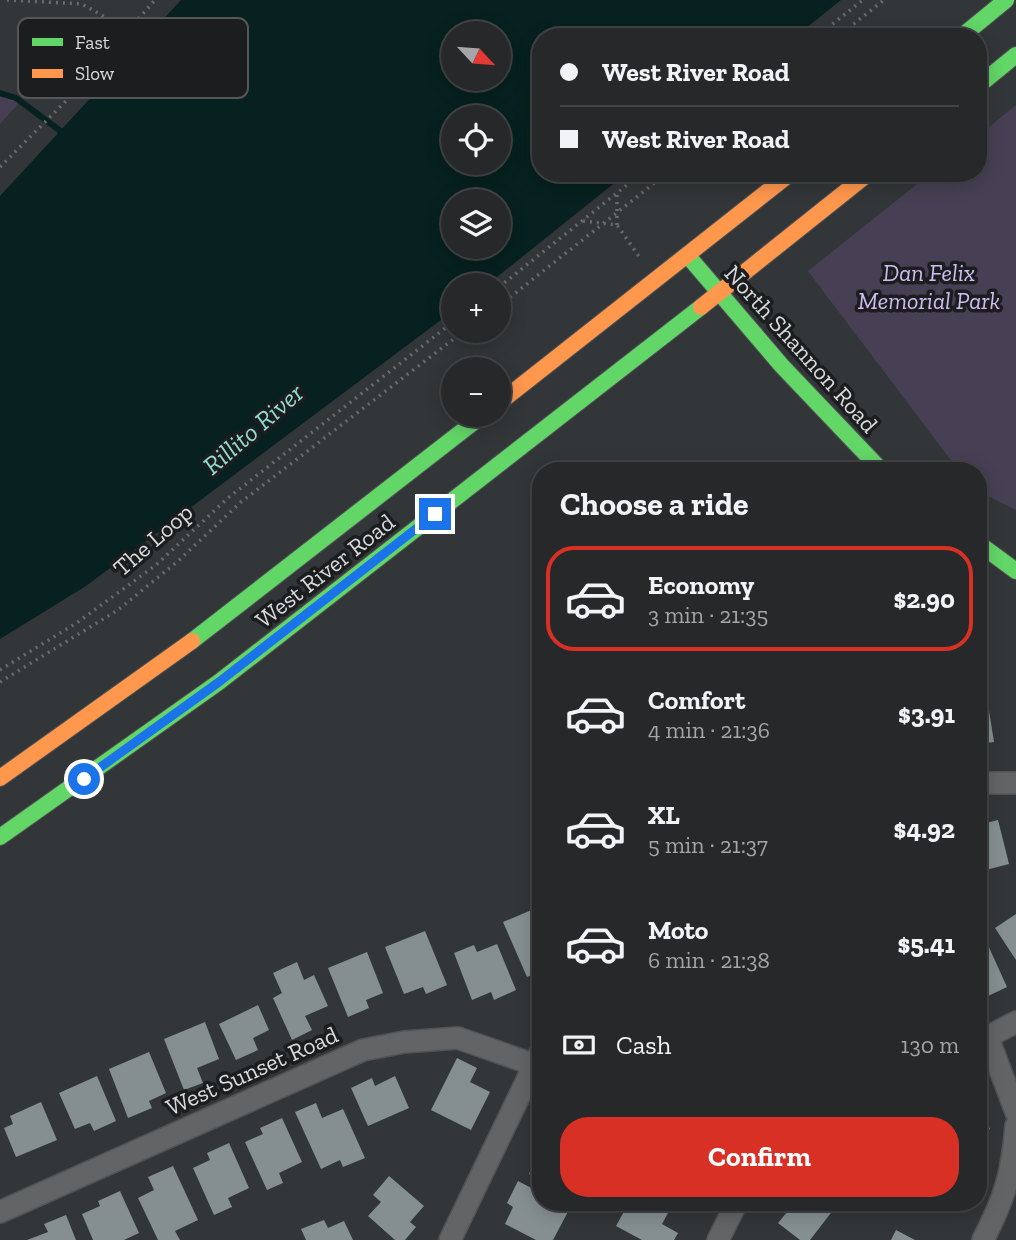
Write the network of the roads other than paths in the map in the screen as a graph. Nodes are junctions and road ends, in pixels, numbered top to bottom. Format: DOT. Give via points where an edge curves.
graph roads {
  1 [pos="1006,0"];
  2 [pos="972,28"];
  3 [pos="1016,55"];
  4 [pos="987,79"];
  5 [pos="780,182"];
  6 [pos="858,182"];
  7 [pos="688,256"];
  8 [pos="719,293"];
  9 [pos="511,394"];
  10 [pos="468,427"];
  11 [pos="873,462"];
  12 [pos="987,549"];
  13 [pos="1016,570"];
  14 [pos="0,778"];
  15 [pos="987,783"];
  16 [pos="1016,783"];
  17 [pos="0,838"];
  18 [pos="1016,1022"];
  19 [pos="987,1038"];
  20 [pos="987,1049"];
  21 [pos="532,1056"];
  22 [pos="532,1070"];
  23 [pos="1016,1112"];
  24 [pos="1016,1126"];
  25 [pos="732,1211"];
  26 [pos="0,1212"];
  27 [pos="450,1240"];
  28 [pos="718,1240"];
  29 [pos="983,1240"];
  1 -- 2 [label="main road"];
  3 -- 4 [label="main road"];
  5 -- 7 [label="main road"];
  6 -- 8 [label="main road, West River Road"];
  7 -- 8 [label="main road, North Shannon Road"];
  7 -- 9 [label="main road"];
  8 -- 11 [label="main road, North Shannon Road" via="823,414"];
  8 -- 17 [label="main road, West River Road" via="219,682"];
  10 -- 14 [label="main road, West River Road" via="161,665"];
  12 -- 13 [label="main road"];
  15 -- 16 [label="street"];
  18 -- 19 [label="street"];
  20 -- 23 [label="street"];
  21 -- 26 [label="street, West Sunset Road" via="458,1038 363,1050"];
  22 -- 27 [label="street"];
  24 -- 29 [label="street" via="1012,1171"];
  25 -- 28 [label="street"];
}
